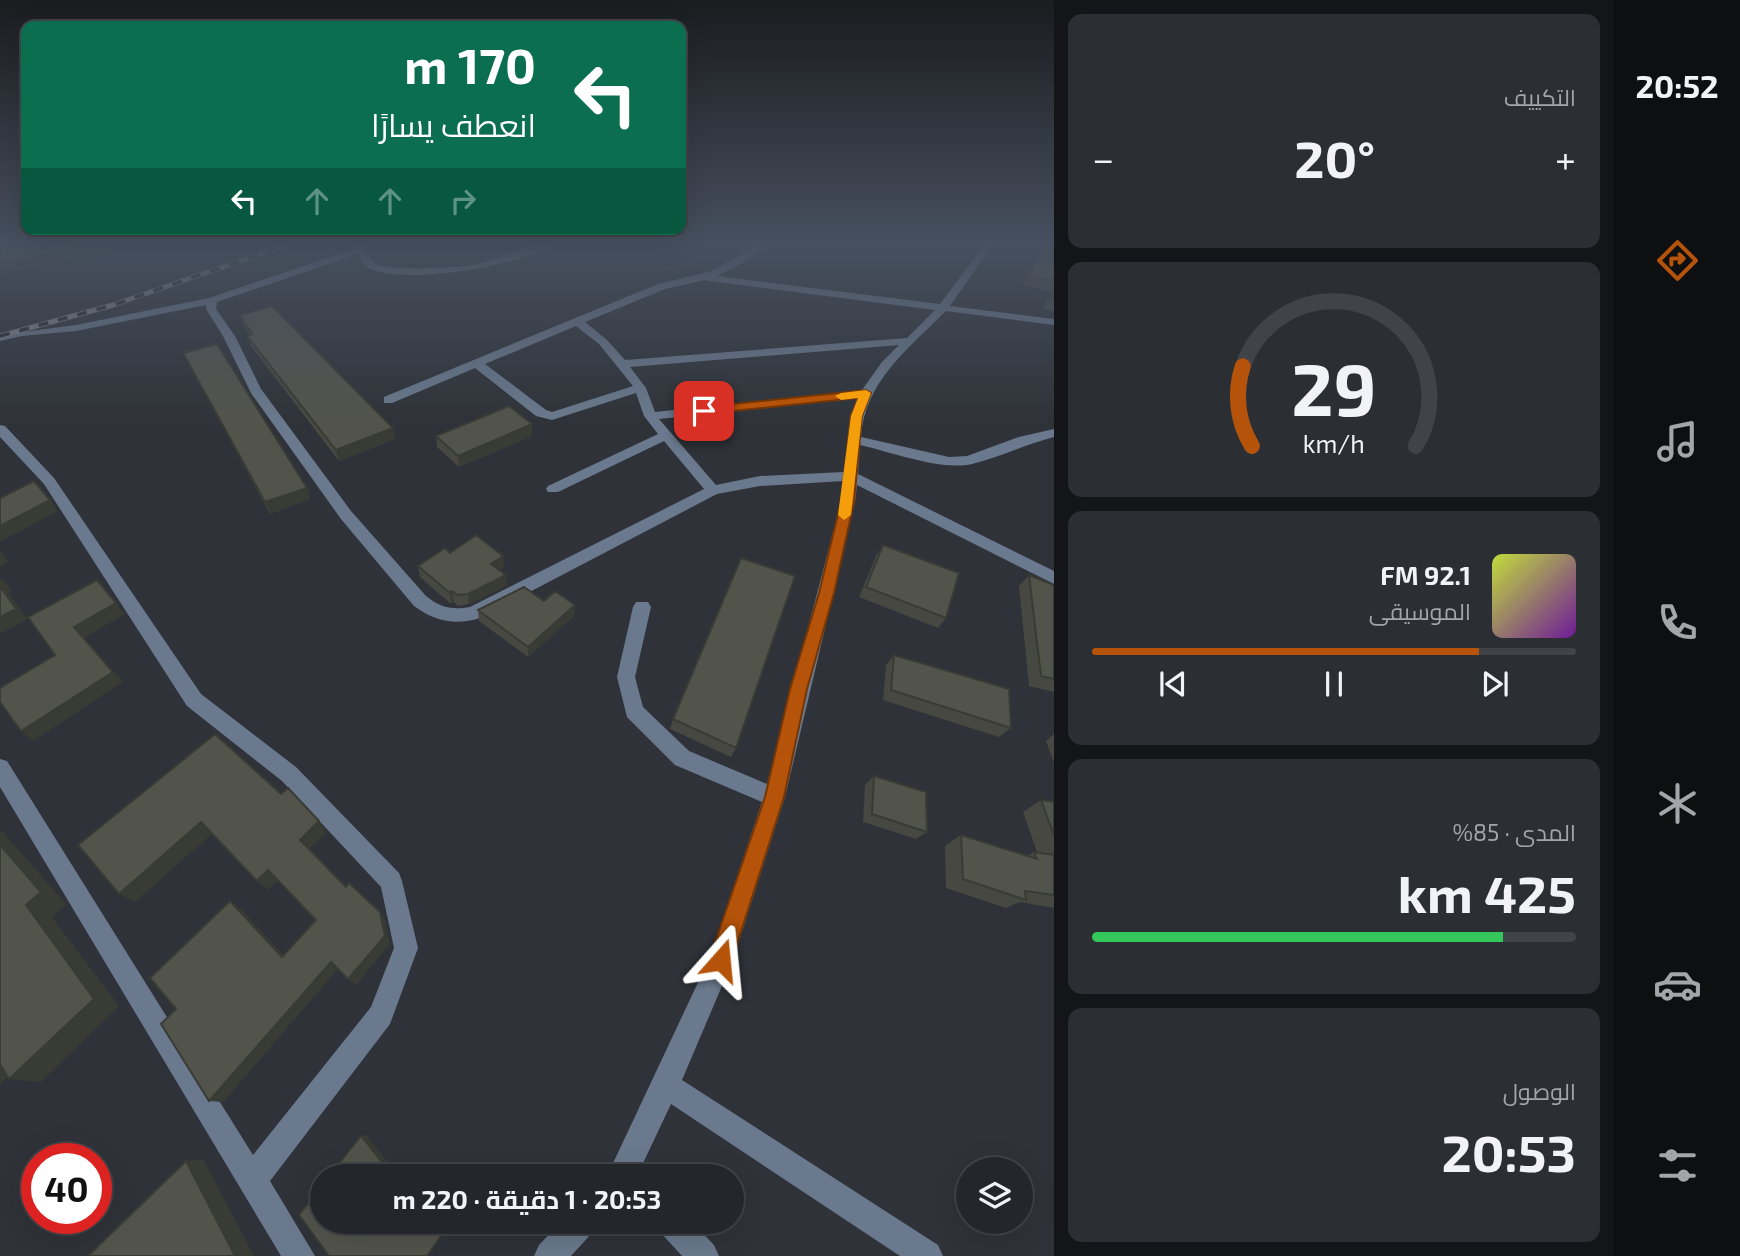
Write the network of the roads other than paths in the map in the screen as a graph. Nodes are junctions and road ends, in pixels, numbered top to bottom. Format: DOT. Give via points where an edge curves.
graph roads {
  1 [pos="204,303"];
  2 [pos="212,303"];
  3 [pos="623,303"];
  4 [pos="894,303"];
  5 [pos="947,303"];
  6 [pos="942,309"];
  7 [pos="578,322"];
  8 [pos="1054,322"];
  9 [pos="0,338"];
  10 [pos="908,341"];
  11 [pos="476,363"];
  12 [pos="622,364"];
  13 [pos="640,388"];
  14 [pos="866,393"];
  15 [pos="387,400"];
  16 [pos="650,416"];
  17 [pos="0,429"];
  18 [pos="1054,433"];
  19 [pos="666,435"];
  20 [pos="854,440"];
  21 [pos="850,476"];
  22 [pos="553,489"];
  23 [pos="713,490"];
  24 [pos="1054,578"];
  25 [pos="642,607"];
  26 [pos="0,768"];
  27 [pos="774,797"];
  28 [pos="666,1086"];
  29 [pos="631,1164"];
  30 [pos="252,1180"];
  31 [pos="570,1234"];
  32 [pos="683,1234"];
  33 [pos="299,1256"];
  34 [pos="550,1256"];
  35 [pos="704,1256"];
  36 [pos="927,1256"];
  1 -- 9 [label="street"];
  2 -- 23 [label="street" via="254,390 346,515 434,612 454,618 474,612"];
  3 -- 7 [label="street"];
  4 -- 6 [label="street"];
  5 -- 6 [label="street"];
  6 -- 8 [label="street"];
  6 -- 10 [label="street"];
  7 -- 11 [label="street"];
  7 -- 12 [label="street"];
  10 -- 12 [label="street"];
  10 -- 14 [label="street"];
  11 -- 13 [label="street" via="541,413 552,416"];
  11 -- 15 [label="street"];
  12 -- 13 [label="street"];
  13 -- 16 [label="street"];
  14 -- 16 [label="street"];
  14 -- 20 [label="street" via="856,416"];
  16 -- 19 [label="street"];
  17 -- 30 [label="street" via="49,481 194,700 289,774 391,881 405,948 381,1015"];
  18 -- 20 [label="street" via="969,460 949,461"];
  19 -- 22 [label="street"];
  19 -- 23 [label="street"];
  20 -- 21 [label="street"];
  21 -- 23 [label="street" via="760,481"];
  21 -- 24 [label="street"];
  21 -- 27 [label="street" via="848,502"];
  25 -- 27 [label="street" via="626,677 634,711 682,758"];
  26 -- 30 [label="street"];
  27 -- 28 [label="street" via="721,960"];
  28 -- 29 [label="street"];
  28 -- 36 [label="street"];
  30 -- 33 [label="street"];
  31 -- 34 [label="street"];
  32 -- 35 [label="street"];
}
